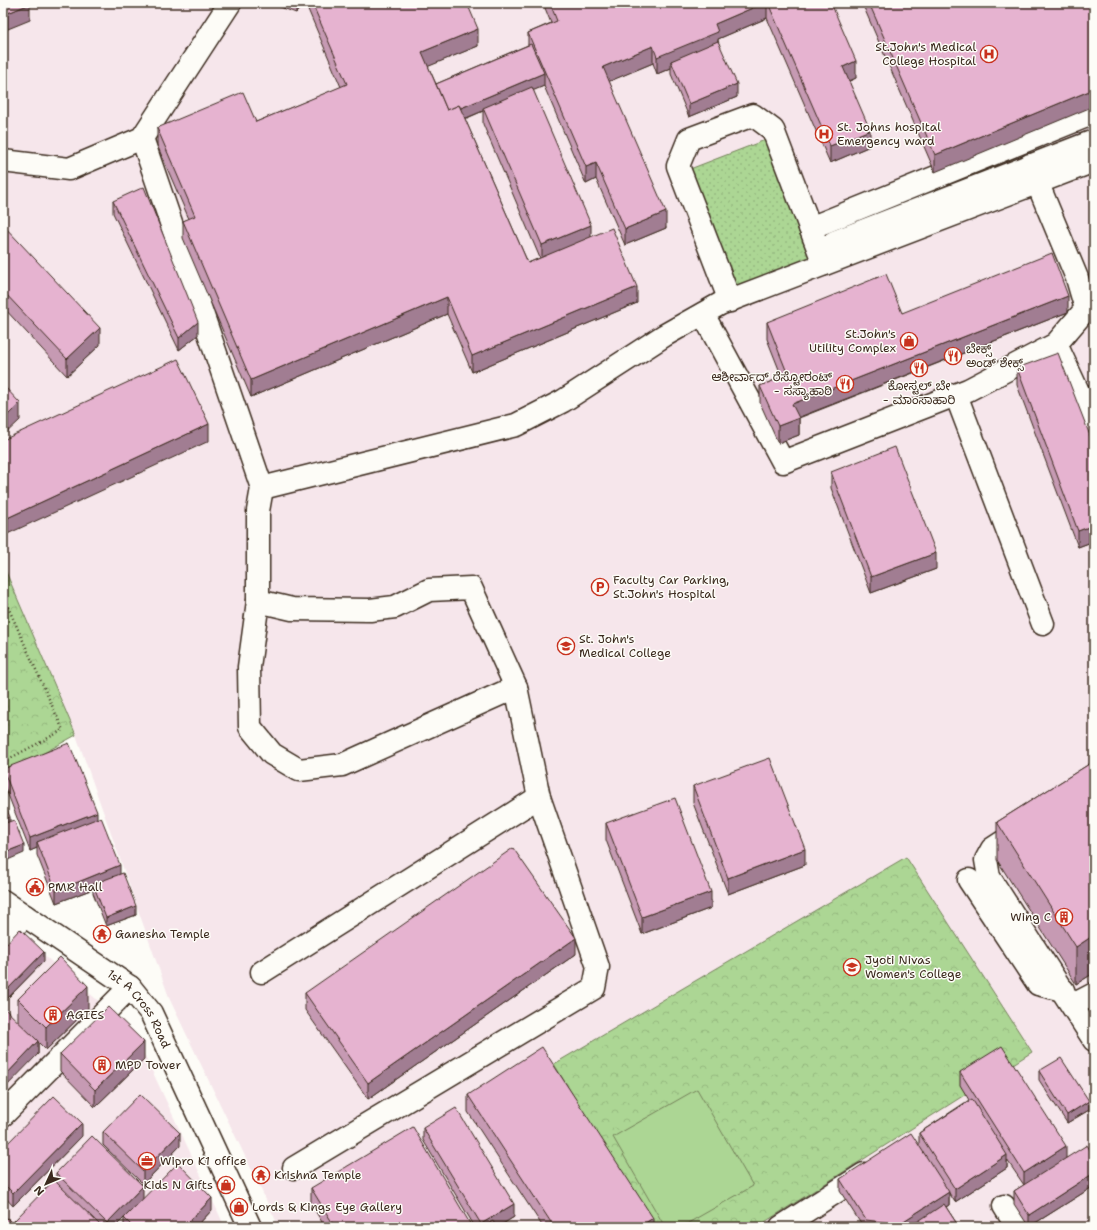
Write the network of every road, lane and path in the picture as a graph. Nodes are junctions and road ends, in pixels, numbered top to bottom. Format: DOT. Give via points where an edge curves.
graph roads {
  1 [pos="230,3"];
  2 [pos="1094,113"];
  3 [pos="142,138"];
  4 [pos="1094,140"];
  5 [pos="3,160"];
  6 [pos="1094,161"];
  7 [pos="1033,174"];
  8 [pos="810,228"];
  9 [pos="824,264"];
  10 [pos="730,301"];
  11 [pos="703,314"];
  12 [pos="1056,344"];
  13 [pos="956,395"];
  14 [pos="1094,426"];
  15 [pos="262,488"];
  16 [pos="3,596"];
  17 [pos="258,601"];
  18 [pos="6,602"];
  19 [pos="3,606"];
  20 [pos="1043,624"];
  21 [pos="516,687"];
  22 [pos="3,762"];
  23 [pos="539,797"];
  24 [pos="1037,820"];
  25 [pos="969,880"];
  26 [pos="3,901"];
  27 [pos="25,916"];
  28 [pos="3,937"];
  29 [pos="262,972"];
  30 [pos="130,987"];
  31 [pos="1094,994"];
  32 [pos="1068,998"];
  33 [pos="1094,1040"];
  34 [pos="3,1115"];
  35 [pos="879,1164"];
  36 [pos="294,1168"];
  37 [pos="1004,1206"];
  38 [pos="250,1227"];
  39 [pos="782,1227"];
  40 [pos="1017,1227"];
  1 -- 3 [label="street"];
  2 -- 8 [label="street"];
  3 -- 5 [label="street" via="69,169"];
  3 -- 15 [label="street"];
  4 -- 7 [label="street"];
  6 -- 7 [label="street"];
  7 -- 9 [label="street"];
  7 -- 12 [label="street" via="1077,278 1086,310"];
  8 -- 9 [label="street"];
  8 -- 10 [label="street" via="773,130 753,114 689,139 678,166"];
  9 -- 10 [label="street"];
  10 -- 11 [label="street"];
  11 -- 13 [label="street" via="783,462"];
  11 -- 15 [label="street" via="563,400 516,425"];
  12 -- 13 [label="street"];
  12 -- 14 [label="street"];
  13 -- 20 [label="street"];
  15 -- 17 [label="street" via="258,512"];
  16 -- 18 [label="path"];
  17 -- 21 [label="street" via="292,609 370,610 395,607 429,590 471,588"];
  17 -- 21 [label="street" via="249,667 250,727 272,754 299,770 342,765"];
  18 -- 19 [label="path"];
  18 -- 22 [label="path" via="63,730"];
  21 -- 23 [label="street"];
  23 -- 29 [label="street"];
  23 -- 36 [label="street" via="598,967 594,988"];
  24 -- 32 [label="street" via="992,849 986,860 989,877"];
  25 -- 32 [label="street" via="1038,984"];
  26 -- 27 [label="street, 1st A Cross Road"];
  27 -- 28 [label="street"];
  27 -- 30 [label="street, 1st A Cross Road"];
  30 -- 34 [label="street"];
  30 -- 38 [label="street, 1st A Cross Road" via="151,1013"];
  31 -- 32 [label="street"];
  32 -- 33 [label="street"];
  35 -- 39 [label="street"];
  37 -- 40 [label="street"];
}
